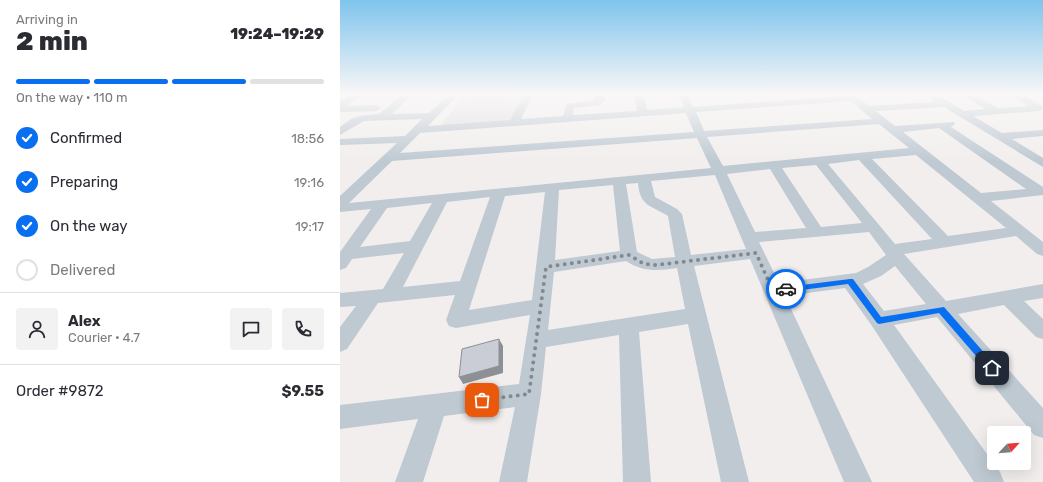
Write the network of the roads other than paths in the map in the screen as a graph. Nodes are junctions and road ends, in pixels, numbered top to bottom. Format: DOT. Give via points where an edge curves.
graph roads {
  1 [pos="419,116"];
  2 [pos="432,116"];
  3 [pos="517,116"];
  4 [pos="568,116"];
  5 [pos="611,116"];
  6 [pos="692,116"];
  7 [pos="875,116"];
  8 [pos="966,116"];
  9 [pos="381,118"];
  10 [pos="567,120"];
  11 [pos="881,121"];
  12 [pos="975,122"];
  13 [pos="514,123"];
  14 [pos="941,125"];
  15 [pos="417,130"];
  16 [pos="892,130"];
  17 [pos="340,132"];
  18 [pos="700,134"];
  19 [pos="1041,135"];
  20 [pos="1000,137"];
  21 [pos="408,139"];
  22 [pos="354,141"];
  23 [pos="340,142"];
  24 [pos="918,151"];
  25 [pos="340,153"];
  26 [pos="862,156"];
  27 [pos="388,158"];
  28 [pos="819,160"];
  29 [pos="1043,163"];
  30 [pos="774,165"];
  31 [pos="719,170"];
  32 [pos="644,178"];
  33 [pos="619,180"];
  34 [pos="552,187"];
  35 [pos="1041,191"];
  36 [pos="499,192"];
  37 [pos="346,194"];
  38 [pos="442,198"];
  39 [pos="977,198"];
  40 [pos="340,204"];
  41 [pos="382,204"];
  42 [pos="340,208"];
  43 [pos="874,227"];
  44 [pos="816,231"];
  45 [pos="1019,231"];
  46 [pos="944,242"];
  47 [pos="416,246"];
  48 [pos="753,246"];
  49 [pos="1043,249"];
  50 [pos="894,253"];
  51 [pos="629,255"];
  52 [pos="344,259"];
  53 [pos="684,262"];
  54 [pos="546,267"];
  55 [pos="850,281"];
  56 [pos="467,288"];
  57 [pos="773,291"];
  58 [pos="1043,291"];
  59 [pos="380,296"];
  60 [pos="1007,297"];
  61 [pos="340,300"];
  62 [pos="540,306"];
  63 [pos="941,309"];
  64 [pos="696,315"];
  65 [pos="879,320"];
  66 [pos="629,326"];
  67 [pos="1043,331"];
  68 [pos="536,340"];
  69 [pos="340,343"];
  70 [pos="529,394"];
  71 [pos="435,406"];
  72 [pos="340,417"];
  73 [pos="1043,426"];
  74 [pos="409,482"];
  75 [pos="513,482"];
  76 [pos="637,482"];
  77 [pos="735,482"];
  78 [pos="858,482"];
  79 [pos="990,482"];
  1 -- 9 [label="street"];
  2 -- 15 [label="street"];
  3 -- 13 [label="street"];
  4 -- 10 [label="street"];
  5 -- 10 [label="street"];
  6 -- 18 [label="street"];
  7 -- 11 [label="street"];
  8 -- 12 [label="street"];
  9 -- 17 [label="street" via="358,119"];
  10 -- 13 [label="street"];
  11 -- 16 [label="street"];
  11 -- 18 [label="street"];
  12 -- 14 [label="street"];
  12 -- 20 [label="street"];
  13 -- 15 [label="street"];
  14 -- 16 [label="street"];
  14 -- 35 [label="street"];
  15 -- 21 [label="street"];
  16 -- 24 [label="street"];
  18 -- 27 [label="street"];
  18 -- 31 [label="street"];
  19 -- 20 [label="street"];
  20 -- 29 [label="street"];
  21 -- 22 [label="street"];
  21 -- 27 [label="street"];
  22 -- 23 [label="street"];
  22 -- 25 [label="street"];
  24 -- 26 [label="street"];
  24 -- 39 [label="street"];
  26 -- 28 [label="street"];
  26 -- 46 [label="street"];
  27 -- 37 [label="street"];
  28 -- 30 [label="street"];
  28 -- 43 [label="street"];
  30 -- 31 [label="street"];
  30 -- 44 [label="street"];
  31 -- 32 [label="street"];
  31 -- 48 [label="street"];
  32 -- 33 [label="street"];
  32 -- 53 [label="street" via="648,198 675,214"];
  33 -- 34 [label="street"];
  33 -- 51 [label="street"];
  34 -- 36 [label="street"];
  34 -- 54 [label="street"];
  35 -- 39 [label="street"];
  36 -- 38 [label="street"];
  36 -- 56 [label="street"];
  37 -- 40 [label="street"];
  38 -- 41 [label="street"];
  38 -- 47 [label="street"];
  39 -- 45 [label="street"];
  41 -- 42 [label="street"];
  41 -- 52 [label="street"];
  43 -- 44 [label="street"];
  43 -- 50 [label="street"];
  44 -- 48 [label="street"];
  45 -- 46 [label="street"];
  45 -- 49 [label="street"];
  46 -- 50 [label="street"];
  47 -- 52 [label="street"];
  47 -- 59 [label="street"];
  48 -- 53 [label="street"];
  48 -- 57 [label="street"];
  50 -- 55 [label="street" via="876,273"];
  50 -- 63 [label="street"];
  51 -- 53 [label="street" via="644,264"];
  51 -- 54 [label="street"];
  53 -- 64 [label="street"];
  54 -- 62 [label="street"];
  55 -- 57 [label="street"];
  55 -- 65 [label="street"];
  56 -- 59 [label="street"];
  56 -- 62 [label="street" via="456,320"];
  57 -- 78 [label="street"];
  58 -- 60 [label="street"];
  59 -- 61 [label="street"];
  59 -- 69 [label="street"];
  60 -- 63 [label="street"];
  60 -- 67 [label="street"];
  62 -- 68 [label="street"];
  63 -- 65 [label="street"];
  63 -- 73 [label="street"];
  64 -- 66 [label="street"];
  64 -- 77 [label="street"];
  65 -- 79 [label="street"];
  66 -- 68 [label="street"];
  66 -- 76 [label="street"];
  68 -- 70 [label="street"];
  70 -- 71 [label="street"];
  70 -- 75 [label="street"];
  71 -- 72 [label="street"];
  71 -- 74 [label="street"];
}
